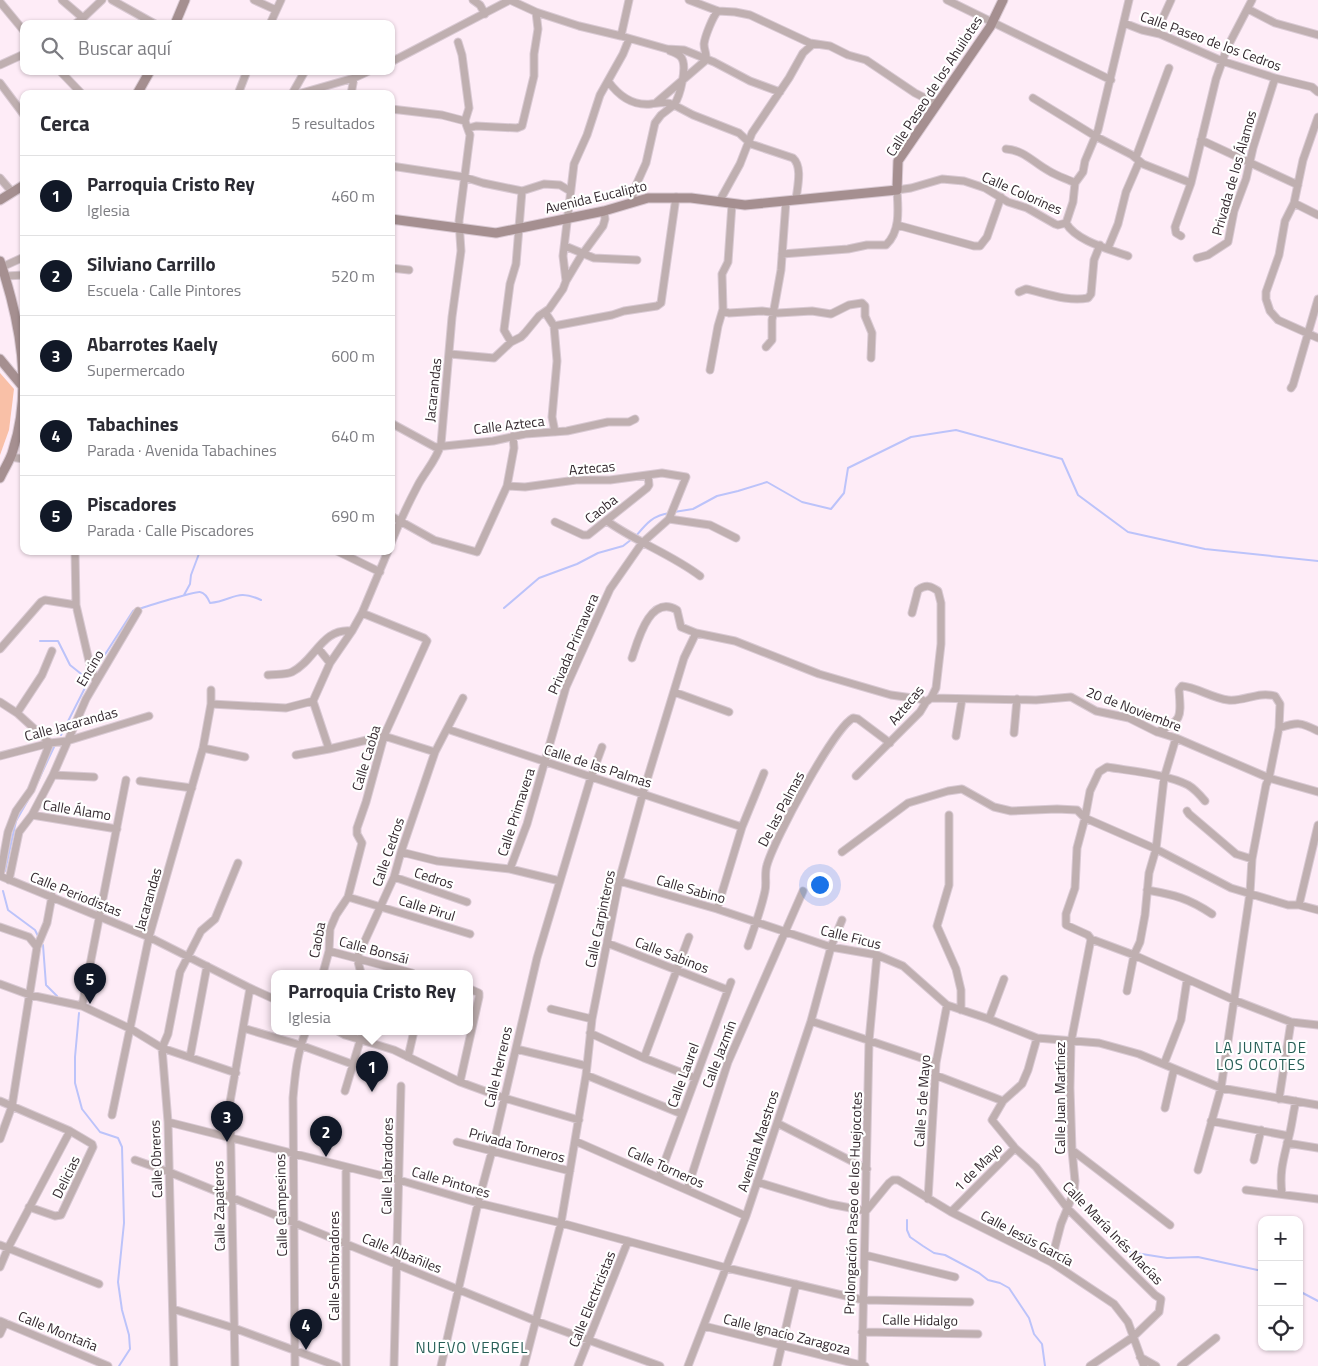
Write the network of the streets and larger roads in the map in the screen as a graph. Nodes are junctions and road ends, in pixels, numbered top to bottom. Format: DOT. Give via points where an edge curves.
graph roads {
  1 [pos="62,0"];
  2 [pos="102,0"];
  3 [pos="112,0"];
  4 [pos="185,0"];
  5 [pos="254,0"];
  6 [pos="281,0"];
  7 [pos="473,0"];
  8 [pos="510,0"];
  9 [pos="629,0"];
  10 [pos="689,0"];
  11 [pos="947,0"];
  12 [pos="1004,0"];
  13 [pos="1129,0"];
  14 [pos="1171,0"];
  15 [pos="1252,0"];
  16 [pos="0,2"];
  17 [pos="1248,9"];
  18 [pos="276,10"];
  19 [pos="718,11"];
  20 [pos="536,12"];
  21 [pos="485,14"];
  22 [pos="83,18"];
  23 [pos="80,20"];
  24 [pos="148,20"];
  25 [pos="177,20"];
  26 [pos="272,20"];
  27 [pos="993,22"];
  28 [pos="1124,22"];
  29 [pos="20,26"];
  30 [pos="1156,33"];
  31 [pos="1318,35"];
  32 [pos="621,36"];
  33 [pos="629,39"];
  34 [pos="458,42"];
  35 [pos="704,44"];
  36 [pos="813,44"];
  37 [pos="667,49"];
  38 [pos="690,52"];
  39 [pos="20,56"];
  40 [pos="395,60"];
  41 [pos="706,60"];
  42 [pos="1222,61"];
  43 [pos="0,65"];
  44 [pos="1169,68"];
  45 [pos="64,75"];
  46 [pos="148,75"];
  47 [pos="246,75"];
  48 [pos="303,75"];
  49 [pos="360,75"];
  50 [pos="354,78"];
  51 [pos="683,78"];
  52 [pos="1275,78"];
  53 [pos="1111,80"];
  54 [pos="608,81"];
  55 [pos="0,83"];
  56 [pos="78,90"];
  57 [pos="139,90"];
  58 [pos="240,90"];
  59 [pos="294,90"];
  60 [pos="312,90"];
  61 [pos="352,90"];
  62 [pos="780,92"];
  63 [pos="1318,92"];
  64 [pos="1033,98"];
  65 [pos="653,104"];
  66 [pos="937,104"];
  67 [pos="674,105"];
  68 [pos="395,109"];
  69 [pos="20,110"];
  70 [pos="1318,117"];
  71 [pos="657,119"];
  72 [pos="465,120"];
  73 [pos="469,128"];
  74 [pos="1095,136"];
  75 [pos="1201,140"];
  76 [pos="749,142"];
  77 [pos="1006,149"];
  78 [pos="1138,160"];
  79 [pos="1250,163"];
  80 [pos="395,167"];
  81 [pos="464,177"];
  82 [pos="0,178"];
  83 [pos="1075,183"];
  84 [pos="1191,183"];
  85 [pos="1298,185"];
  86 [pos="20,187"];
  87 [pos="897,190"];
  88 [pos="522,191"];
  89 [pos="570,191"];
  90 [pos="12,192"];
  91 [pos="676,197"];
  92 [pos="1001,198"];
  93 [pos="0,200"];
  94 [pos="796,200"];
  95 [pos="786,201"];
  96 [pos="633,202"];
  97 [pos="719,202"];
  98 [pos="1294,203"];
  99 [pos="732,204"];
  100 [pos="604,211"];
  101 [pos="1318,215"];
  102 [pos="568,218"];
  103 [pos="395,220"];
  104 [pos="1066,223"];
  105 [pos="897,225"];
  106 [pos="460,229"];
  107 [pos="518,230"];
  108 [pos="1182,236"];
  109 [pos="1100,245"];
  110 [pos="565,246"];
  111 [pos="1108,248"];
  112 [pos="583,253"];
  113 [pos="782,254"];
  114 [pos="1128,256"];
  115 [pos="1197,258"];
  116 [pos="20,259"];
  117 [pos="637,260"];
  118 [pos="2,268"];
  119 [pos="395,268"];
  120 [pos="409,270"];
  121 [pos="20,274"];
  122 [pos="566,281"];
  123 [pos="1019,292"];
  124 [pos="1318,299"];
  125 [pos="545,312"];
  126 [pos="723,312"];
  127 [pos="774,313"];
  128 [pos="554,326"];
  129 [pos="20,331"];
  130 [pos="1309,335"];
  131 [pos="1318,338"];
  132 [pos="510,342"];
  133 [pos="766,347"];
  134 [pos="450,354"];
  135 [pos="871,358"];
  136 [pos="0,359"];
  137 [pos="710,370"];
  138 [pos="20,383"];
  139 [pos="1291,388"];
  140 [pos="20,412"];
  141 [pos="635,418"];
  142 [pos="395,425"];
  143 [pos="554,432"];
  144 [pos="513,436"];
  145 [pos="440,447"];
  146 [pos="10,457"];
  147 [pos="20,458"];
  148 [pos="648,475"];
  149 [pos="0,478"];
  150 [pos="506,486"];
  151 [pos="395,518"];
  152 [pos="670,519"];
  153 [pos="400,521"];
  154 [pos="607,521"];
  155 [pos="556,522"];
  156 [pos="395,533"];
  157 [pos="736,538"];
  158 [pos="642,544"];
  159 [pos="75,555"];
  160 [pos="345,555"];
  161 [pos="386,555"];
  162 [pos="380,572"];
  163 [pos="700,576"];
  164 [pos="76,604"];
  165 [pos="138,611"];
  166 [pos="362,613"];
  167 [pos="912,613"];
  168 [pos="352,631"];
  169 [pos="696,633"];
  170 [pos="318,648"];
  171 [pos="0,649"];
  172 [pos="52,650"];
  173 [pos="632,658"];
  174 [pos="330,663"];
  175 [pos="268,675"];
  176 [pos="96,682"];
  177 [pos="211,690"];
  178 [pos="674,692"];
  179 [pos="463,698"];
  180 [pos="962,699"];
  181 [pos="1017,699"];
  182 [pos="312,700"];
  183 [pos="928,700"];
  184 [pos="0,702"];
  185 [pos="211,704"];
  186 [pos="729,712"];
  187 [pos="17,713"];
  188 [pos="149,716"];
  189 [pos="1279,728"];
  190 [pos="447,729"];
  191 [pos="1318,731"];
  192 [pos="1158,732"];
  193 [pos="1014,733"];
  194 [pos="384,736"];
  195 [pos="956,736"];
  196 [pos="1176,738"];
  197 [pos="67,741"];
  198 [pos="890,742"];
  199 [pos="50,743"];
  200 [pos="602,747"];
  201 [pos="204,748"];
  202 [pos="329,749"];
  203 [pos="435,752"];
  204 [pos="296,755"];
  205 [pos="0,756"];
  206 [pos="245,757"];
  207 [pos="544,762"];
  208 [pos="764,773"];
  209 [pos="53,775"];
  210 [pos="856,776"];
  211 [pos="94,777"];
  212 [pos="591,777"];
  213 [pos="1164,778"];
  214 [pos="1269,778"];
  215 [pos="126,780"];
  216 [pos="140,781"];
  217 [pos="192,788"];
  218 [pos="1318,792"];
  219 [pos="643,793"];
  220 [pos="1205,801"];
  221 [pos="1187,811"];
  222 [pos="32,815"];
  223 [pos="949,815"];
  224 [pos="1085,818"];
  225 [pos="1318,825"];
  226 [pos="742,827"];
  227 [pos="117,829"];
  228 [pos="1156,849"];
  229 [pos="400,852"];
  230 [pos="842,852"];
  231 [pos="360,856"];
  232 [pos="1252,859"];
  233 [pos="238,863"];
  234 [pos="510,869"];
  235 [pos="0,876"];
  236 [pos="394,877"];
  237 [pos="9,880"];
  238 [pos="560,881"];
  239 [pos="619,881"];
  240 [pos="1147,890"];
  241 [pos="803,891"];
  242 [pos="1250,894"];
  243 [pos="52,896"];
  244 [pos="348,897"];
  245 [pos="467,902"];
  246 [pos="1299,905"];
  247 [pos="382,907"];
  248 [pos="717,909"];
  249 [pos="1318,910"];
  250 [pos="1212,914"];
  251 [pos="100,917"];
  252 [pos="842,920"];
  253 [pos="756,922"];
  254 [pos="0,927"];
  255 [pos="784,931"];
  256 [pos="470,934"];
  257 [pos="150,937"];
  258 [pos="689,937"];
  259 [pos="1091,939"];
  260 [pos="607,943"];
  261 [pos="748,946"];
  262 [pos="37,947"];
  263 [pos="831,947"];
  264 [pos="329,951"];
  265 [pos="877,955"];
  266 [pos="1134,955"];
  267 [pos="187,956"];
  268 [pos="358,958"];
  269 [pos="207,966"];
  270 [pos="324,970"];
  271 [pos="360,970"];
  272 [pos="401,970"];
  273 [pos="676,970"];
  274 [pos="1004,979"];
  275 [pos="1187,980"];
  276 [pos="731,982"];
  277 [pos="0,984"];
  278 [pos="250,988"];
  279 [pos="473,990"];
  280 [pos="728,990"];
  281 [pos="1128,991"];
  282 [pos="30,995"];
  283 [pos="271,997"];
  284 [pos="1234,1000"];
  285 [pos="946,1005"];
  286 [pos="82,1006"];
  287 [pos="551,1008"];
  288 [pos="961,1010"];
  289 [pos="592,1019"];
  290 [pos="989,1019"];
  291 [pos="473,1021"];
  292 [pos="811,1021"];
  293 [pos="1291,1022"];
  294 [pos="1318,1025"];
  295 [pos="243,1028"];
  296 [pos="131,1029"];
  297 [pos="590,1033"];
  298 [pos="304,1035"];
  299 [pos="346,1035"];
  300 [pos="362,1035"];
  301 [pos="413,1035"];
  302 [pos="470,1035"];
  303 [pos="1037,1038"];
  304 [pos="361,1039"];
  305 [pos="869,1041"];
  306 [pos="1071,1042"];
  307 [pos="300,1044"];
  308 [pos="162,1048"];
  309 [pos="516,1049"];
  310 [pos="190,1057"];
  311 [pos="408,1057"];
  312 [pos="644,1058"];
  313 [pos="936,1063"];
  314 [pos="352,1064"];
  315 [pos="1164,1064"];
  316 [pos="587,1066"];
  317 [pos="1174,1069"];
  318 [pos="236,1073"];
  319 [pos="586,1075"];
  320 [pos="935,1075"];
  321 [pos="694,1078"];
  322 [pos="460,1082"];
  323 [pos="401,1086"];
  324 [pos="1221,1088"];
  325 [pos="345,1091"];
  326 [pos="504,1098"];
  327 [pos="1280,1100"];
  328 [pos="0,1101"];
  329 [pos="1002,1101"];
  330 [pos="1296,1102"];
  331 [pos="1318,1105"];
  332 [pos="12,1106"];
  333 [pos="1165,1108"];
  334 [pos="682,1114"];
  335 [pos="112,1115"];
  336 [pos="579,1120"];
  337 [pos="1211,1121"];
  338 [pos="168,1122"];
  339 [pos="777,1123"];
  340 [pos="1261,1130"];
  341 [pos="70,1131"];
  342 [pos="231,1138"];
  343 [pos="0,1139"];
  344 [pos="575,1140"];
  345 [pos="1288,1140"];
  346 [pos="458,1142"];
  347 [pos="1016,1148"];
  348 [pos="1318,1148"];
  349 [pos="1072,1150"];
  350 [pos="492,1151"];
  351 [pos="293,1153"];
  352 [pos="135,1160"];
  353 [pos="1254,1160"];
  354 [pos="346,1167"];
  355 [pos="867,1169"];
  356 [pos="1198,1170"];
  357 [pos="570,1171"];
  358 [pos="169,1172"];
  359 [pos="659,1177"];
  360 [pos="399,1180"];
  361 [pos="757,1182"];
  362 [pos="687,1190"];
  363 [pos="1246,1190"];
  364 [pos="1282,1194"];
  365 [pos="232,1197"];
  366 [pos="928,1199"];
  367 [pos="1318,1199"];
  368 [pos="478,1203"];
  369 [pos="29,1207"];
  370 [pos="1068,1209"];
  371 [pos="866,1211"];
  372 [pos="951,1212"];
  373 [pos="746,1216"];
  374 [pos="294,1222"];
  375 [pos="561,1224"];
  376 [pos="1170,1225"];
  377 [pos="628,1242"];
  378 [pos="346,1244"];
  379 [pos="0,1245"];
  380 [pos="8,1248"];
  381 [pos="865,1255"];
  382 [pos="1052,1262"];
  383 [pos="397,1264"];
  384 [pos="0,1267"];
  385 [pos="726,1268"];
  386 [pos="955,1277"];
  387 [pos="99,1284"];
  388 [pos="796,1284"];
  389 [pos="458,1289"];
  390 [pos="863,1300"];
  391 [pos="970,1302"];
  392 [pos="173,1309"];
  393 [pos="536,1321"];
  394 [pos="2,1322"];
  395 [pos="704,1326"];
  396 [pos="234,1328"];
  397 [pos="862,1332"];
  398 [pos="0,1334"];
  399 [pos="978,1334"];
  400 [pos="1133,1337"];
  401 [pos="1216,1338"];
  402 [pos="589,1340"];
  403 [pos="780,1345"];
  404 [pos="295,1351"];
  405 [pos="1139,1356"];
  406 [pos="106,1365"];
  407 [pos="174,1366"];
  408 [pos="234,1366"];
  409 [pos="295,1366"];
  410 [pos="337,1366"];
  411 [pos="346,1366"];
  412 [pos="394,1366"];
  413 [pos="441,1366"];
  414 [pos="524,1366"];
  415 [pos="578,1366"];
  416 [pos="660,1366"];
  417 [pos="688,1366"];
  418 [pos="777,1366"];
  419 [pos="863,1366"];
  420 [pos="1090,1366"];
  421 [pos="1144,1366"];
  422 [pos="1156,1366"];
  423 [pos="1181,1366"];
  1 -- 22 [label="street"];
  2 -- 22 [label="street"];
  3 -- 24 [label="street"];
  4 -- 25 [label="street"];
  5 -- 18 [label="street"];
  6 -- 18 [label="street"];
  7 -- 21 [label="street"];
  8 -- 20 [label="street"];
  8 -- 21 [label="street"];
  9 -- 32 [label="street"];
  10 -- 19 [label="street"];
  11 -- 27 [label="street"];
  12 -- 27 [label="street, Calle Paseo de los Ahuilotes"];
  13 -- 28 [label="street"];
  14 -- 30 [label="street"];
  15 -- 17 [label="street"];
  16 -- 29 [label="street"];
  17 -- 31 [label="street" via="1275,23"];
  17 -- 42 [label="street"];
  18 -- 26 [label="street"];
  19 -- 35 [label="street"];
  19 -- 36 [label="street" via="750,15"];
  20 -- 32 [label="street"];
  20 -- 73 [label="street" via="538,29 534,76 520,128"];
  21 -- 40 [label="street"];
  22 -- 23 [label="street"];
  27 -- 53 [label="street"];
  27 -- 66 [label="street, Calle Paseo de los Ahuilotes"];
  28 -- 30 [label="street, Calle Paseo de los Cedros"];
  28 -- 53 [label="street"];
  30 -- 42 [label="street, Calle Paseo de los Cedros"];
  32 -- 33 [label="street"];
  33 -- 37 [label="street"];
  33 -- 54 [label="street"];
  34 -- 72 [label="street" via="469,108"];
  35 -- 38 [label="street"];
  35 -- 41 [label="street"];
  36 -- 62 [label="street" via="803,54"];
  36 -- 66 [label="street" via="830,46 866,60"];
  37 -- 38 [label="street"];
  37 -- 51 [label="street" via="682,59"];
  38 -- 41 [label="street"];
  39 -- 43 [label="street"];
  41 -- 51 [label="street"];
  41 -- 62 [label="street"];
  42 -- 52 [label="street, Calle Paseo de los Cedros"];
  42 -- 75 [label="street"];
  44 -- 78 [label="street"];
  45 -- 56 [label="street"];
  46 -- 57 [label="street"];
  47 -- 58 [label="street"];
  48 -- 59 [label="street"];
  49 -- 50 [label="street"];
  50 -- 60 [label="street"];
  50 -- 61 [label="street"];
  51 -- 65 [label="street"];
  51 -- 67 [label="street"];
  52 -- 63 [label="street, Calle Paseo de los Cedros" via="1312,87"];
  52 -- 79 [label="street, Privada de los Álamos"];
  53 -- 74 [label="street"];
  54 -- 65 [label="street" via="624,98"];
  54 -- 89 [label="street" via="577,156"];
  55 -- 69 [label="street"];
  62 -- 76 [label="street"];
  64 -- 74 [label="street"];
  65 -- 67 [label="street" via="665,102"];
  65 -- 71 [label="street"];
  66 -- 87 [label="street, Calle Paseo de los Ahuilotes" via="898,161"];
  67 -- 71 [label="street"];
  67 -- 76 [label="street" via="739,133"];
  68 -- 72 [label="street"];
  70 -- 85 [label="street"];
  71 -- 96 [label="street" via="646,163 633,192"];
  72 -- 73 [label="street"];
  73 -- 81 [label="street, Jacarandas"];
  74 -- 78 [label="street"];
  74 -- 83 [label="street" via="1083,172"];
  75 -- 79 [label="street"];
  75 -- 84 [label="street"];
  76 -- 94 [label="street" via="797,161"];
  76 -- 97 [label="street"];
  77 -- 83 [label="street" via="1027,156 1052,173"];
  78 -- 84 [label="street"];
  78 -- 111 [label="street"];
  79 -- 85 [label="street"];
  79 -- 115 [label="street, Privada de los Álamos" via="1228,242 1208,256"];
  80 -- 81 [label="street"];
  81 -- 88 [label="street"];
  81 -- 106 [label="street, Jacarandas"];
  82 -- 90 [label="street"];
  83 -- 104 [label="street"];
  84 -- 108 [label="street" via="1175,229"];
  85 -- 98 [label="street"];
  86 -- 90 [label="street"];
  87 -- 92 [label="street, Calle Colorines" via="937,180 953,180 986,188"];
  87 -- 94 [label="street, Avenida Eucalipto"];
  87 -- 105 [label="street"];
  88 -- 89 [label="street" via="544,184 560,185"];
  88 -- 107 [label="street"];
  89 -- 102 [label="street"];
  90 -- 93 [label="street"];
  91 -- 96 [label="street, Avenida Eucalipto"];
  91 -- 97 [label="street, Avenida Eucalipto"];
  91 -- 128 [label="street" via="661,303"];
  92 -- 104 [label="street, Calle Colorines" via="1054,224"];
  92 -- 105 [label="street" via="987,237 980,246"];
  94 -- 95 [label="street, Avenida Eucalipto"];
  95 -- 99 [label="street, Avenida Eucalipto"];
  95 -- 113 [label="street"];
  96 -- 100 [label="street, Avenida Eucalipto"];
  97 -- 99 [label="street, Avenida Eucalipto"];
  98 -- 101 [label="street"];
  98 -- 130 [label="street" via="1285,221 1266,299 1278,320"];
  99 -- 126 [label="street" via="728,262 722,274"];
  100 -- 102 [label="street, Avenida Eucalipto"];
  100 -- 112 [label="street" via="603,226"];
  102 -- 107 [label="street, Avenida Eucalipto"];
  102 -- 110 [label="street"];
  103 -- 106 [label="street, Avenida Eucalipto"];
  104 -- 109 [label="street, Calle Colorines" via="1075,234"];
  105 -- 113 [label="street" via="886,245"];
  106 -- 107 [label="street, Avenida Eucalipto" via="490,233"];
  106 -- 134 [label="street, Jacarandas" via="461,251"];
  107 -- 132 [label="street" via="516,264 504,330"];
  109 -- 111 [label="street, Calle Colorines"];
  109 -- 123 [label="street" via="1094,260 1090,297 1076,299 1026,288"];
  110 -- 112 [label="street"];
  110 -- 122 [label="street"];
  111 -- 114 [label="street, Calle Colorines"];
  112 -- 117 [label="street" via="594,258"];
  112 -- 122 [label="street"];
  113 -- 127 [label="street"];
  116 -- 118 [label="street"];
  118 -- 121 [label="street"];
  118 -- 129 [label="street"];
  119 -- 120 [label="street"];
  122 -- 125 [label="street"];
  124 -- 130 [label="street"];
  125 -- 128 [label="street"];
  125 -- 132 [label="street" via="521,337"];
  126 -- 127 [label="street"];
  126 -- 137 [label="street"];
  127 -- 133 [label="street" via="772,340"];
  127 -- 135 [label="street" via="812,311 831,314 849,304 862,303 871,328"];
  128 -- 143 [label="street" via="558,361 552,413"];
  130 -- 131 [label="street"];
  130 -- 139 [label="street"];
  132 -- 134 [label="street" via="492,358"];
  134 -- 145 [label="street, Jacarandas"];
  136 -- 138 [label="street"];
  140 -- 146 [label="street"];
  141 -- 143 [label="street, Calle Azteca" via="626,423 608,422"];
  142 -- 145 [label="street, Calle Azteca" via="432,446"];
  143 -- 144 [label="street, Calle Azteca"];
  144 -- 145 [label="street, Calle Azteca"];
  144 -- 150 [label="street" via="514,448"];
  145 -- 153 [label="street, Jacarandas"];
  146 -- 147 [label="street"];
  146 -- 149 [label="street"];
  148 -- 150 [label="street, Aztecas" via="576,480 525,488"];
  148 -- 152 [label="street, Aztecas" via="662,473 686,477"];
  148 -- 154 [label="street, Caoba" via="647,488"];
  150 -- 153 [label="street" via="477,552 434,540"];
  151 -- 153 [label="street"];
  152 -- 157 [label="street" via="710,525"];
  152 -- 158 [label="street, Privada Primavera"];
  153 -- 156 [label="street, Jacarandas"];
  154 -- 155 [label="street, Caoba" via="586,536"];
  154 -- 158 [label="street"];
  158 -- 163 [label="street" via="675,559"];
  158 -- 207 [label="street, Privada Primavera" via="610,589 566,687"];
  159 -- 164 [label="street"];
  160 -- 162 [label="street"];
  161 -- 162 [label="street"];
  162 -- 166 [label="street"];
  164 -- 171 [label="street" via="44,600"];
  164 -- 176 [label="street"];
  165 -- 176 [label="street, Encino"];
  166 -- 168 [label="street"];
  166 -- 194 [label="street, Calle Caoba" via="427,641"];
  167 -- 183 [label="street, Aztecas" via="918,590 926,586 938,591 941,644 936,688"];
  168 -- 170 [label="street" via="339,631 329,636"];
  168 -- 174 [label="street"];
  169 -- 173 [label="street" via="681,627 677,610 666,606 646,620"];
  169 -- 178 [label="street, Calle Carpinteros" via="684,658"];
  169 -- 183 [label="street, 20 de Noviembre" via="735,641 820,674 891,695"];
  170 -- 174 [label="street"];
  170 -- 175 [label="street" via="291,673"];
  172 -- 187 [label="street" via="42,675"];
  174 -- 182 [label="street"];
  176 -- 197 [label="street, Encino"];
  177 -- 185 [label="street, Jacarandas"];
  178 -- 186 [label="street"];
  178 -- 219 [label="street, Calle Carpinteros"];
  179 -- 190 [label="street, Calle Cedros"];
  180 -- 181 [label="street, 20 de Noviembre"];
  180 -- 183 [label="street, 20 de Noviembre"];
  180 -- 195 [label="street"];
  181 -- 192 [label="street, 20 de Noviembre" via="1071,697 1096,711 1129,718"];
  181 -- 193 [label="street"];
  182 -- 185 [label="street" via="286,708"];
  182 -- 202 [label="street"];
  183 -- 198 [label="street, Aztecas"];
  184 -- 187 [label="street"];
  185 -- 201 [label="street, Jacarandas"];
  187 -- 199 [label="street"];
  188 -- 197 [label="street, Calle Jacarandas"];
  189 -- 191 [label="street" via="1303,724"];
  189 -- 192 [label="street" via="1280,704 1275,696 1266,694 1230,700 1182,686 1179,690 1178,720"];
  189 -- 214 [label="street"];
  190 -- 203 [label="street, Calle Cedros"];
  190 -- 207 [label="street, Calle de las Palmas"];
  192 -- 196 [label="street, 20 de Noviembre"];
  194 -- 202 [label="street"];
  194 -- 203 [label="street"];
  194 -- 231 [label="street, Calle Caoba" via="357,828 362,843"];
  196 -- 213 [label="street"];
  196 -- 214 [label="street, 20 de Noviembre"];
  197 -- 199 [label="street, Calle Jacarandas"];
  197 -- 209 [label="street, Encino"];
  198 -- 210 [label="street, Aztecas"];
  198 -- 253 [label="street, De las Palmas" via="853,718 837,734 770,856 766,866 766,890"];
  199 -- 205 [label="street, Calle Jacarandas"];
  199 -- 235 [label="street" via="31,790 16,811 8,832"];
  200 -- 212 [label="street, Calle Herreros"];
  201 -- 206 [label="street"];
  201 -- 217 [label="street, Jacarandas"];
  202 -- 204 [label="street"];
  203 -- 229 [label="street, Calle Cedros"];
  207 -- 212 [label="street, Calle de las Palmas"];
  207 -- 234 [label="street, Calle Primavera" via="527,824"];
  208 -- 226 [label="street"];
  209 -- 211 [label="street"];
  209 -- 222 [label="street, Encino"];
  212 -- 219 [label="street, Calle de las Palmas"];
  212 -- 238 [label="street, Calle Herreros"];
  213 -- 220 [label="street" via="1187,784"];
  213 -- 224 [label="street" via="1107,767 1098,772 1090,791"];
  213 -- 228 [label="street"];
  214 -- 218 [label="street, 20 de Noviembre"];
  214 -- 232 [label="street"];
  215 -- 227 [label="street"];
  216 -- 217 [label="street"];
  217 -- 257 [label="street, Jacarandas"];
  219 -- 226 [label="street, Calle de las Palmas"];
  219 -- 239 [label="street, Calle Carpinteros"];
  221 -- 232 [label="street" via="1236,854"];
  222 -- 227 [label="street, Calle Álamo"];
  222 -- 237 [label="street, Encino" via="19,832"];
  223 -- 288 [label="street" via="949,886 937,926 956,969"];
  224 -- 228 [label="street"];
  224 -- 230 [label="street" via="1077,810 1011,811 994,807 962,789 908,803"];
  224 -- 259 [label="street" via="1077,848 1075,888 1066,914 1066,925"];
  225 -- 246 [label="street"];
  226 -- 248 [label="street"];
  227 -- 251 [label="street"];
  228 -- 240 [label="street"];
  228 -- 242 [label="street" via="1231,888"];
  229 -- 234 [label="street" via="437,861"];
  229 -- 236 [label="street, Calle Cedros"];
  231 -- 244 [label="street, Caoba"];
  232 -- 242 [label="street"];
  233 -- 267 [label="street, Calle Obreros" via="215,918 201,931"];
  234 -- 238 [label="street"];
  235 -- 237 [label="street, Calle Periodistas"];
  236 -- 245 [label="street, Cedros"];
  236 -- 247 [label="street, Calle Cedros"];
  237 -- 243 [label="street, Calle Periodistas"];
  238 -- 309 [label="street, Calle Herreros" via="537,958"];
  239 -- 248 [label="street, Calle Sabino"];
  239 -- 260 [label="street, Calle Carpinteros"];
  240 -- 250 [label="street" via="1176,895"];
  240 -- 266 [label="street" via="1140,942"];
  241 -- 255 [label="street, Calle Jazmín"];
  242 -- 246 [label="street"];
  242 -- 284 [label="street"];
  243 -- 251 [label="street, Calle Periodistas"];
  243 -- 262 [label="street" via="47,923"];
  244 -- 247 [label="street, Calle Pirul"];
  244 -- 264 [label="street, Caoba" via="330,929"];
  246 -- 249 [label="street"];
  247 -- 256 [label="street, Calle Pirul"];
  247 -- 268 [label="street, Calle Cedros"];
  248 -- 253 [label="street, Calle Sabino"];
  251 -- 257 [label="street, Calle Periodistas"];
  251 -- 286 [label="street"];
  252 -- 263 [label="street, Avenida Maestros"];
  253 -- 255 [label="street, Calle Ficus"];
  253 -- 261 [label="street, De las Palmas"];
  254 -- 262 [label="street" via="29,937"];
  255 -- 263 [label="street, Calle Ficus"];
  255 -- 362 [label="street, Calle Jazmín" via="728,1062"];
  257 -- 267 [label="street, Calle Periodistas"];
  257 -- 296 [label="street, Jacarandas"];
  258 -- 273 [label="street"];
  259 -- 266 [label="street"];
  259 -- 306 [label="street, Calle Juan Martínez"];
  260 -- 273 [label="street, Calle Sabinos"];
  260 -- 289 [label="street, Calle Carpinteros"];
  262 -- 282 [label="street"];
  263 -- 265 [label="street, Calle Ficus"];
  263 -- 292 [label="street, Avenida Maestros"];
  264 -- 268 [label="street, Calle Bonsái"];
  264 -- 270 [label="street, Caoba"];
  265 -- 285 [label="street, Calle Ficus" via="903,966"];
  265 -- 305 [label="street, Prolongación Paseo de los Huejocotes"];
  266 -- 275 [label="street"];
  266 -- 281 [label="street"];
  267 -- 269 [label="street, Calle Periodistas"];
  267 -- 308 [label="street, Calle Obreros" via="180,972 168,1034"];
  268 -- 271 [label="street"];
  268 -- 272 [label="street, Calle Bonsái"];
  269 -- 278 [label="street, Calle Periodistas"];
  269 -- 310 [label="street"];
  273 -- 280 [label="street, Calle Sabinos"];
  273 -- 312 [label="street"];
  274 -- 290 [label="street"];
  275 -- 284 [label="street"];
  275 -- 315 [label="street" via="1181,1020"];
  276 -- 280 [label="street, Calle Laurel"];
  277 -- 282 [label="street"];
  278 -- 283 [label="street, Calle Periodistas"];
  278 -- 295 [label="street, Calle Zapateros"];
  279 -- 291 [label="street" via="479,993"];
  280 -- 321 [label="street, Calle Laurel"];
  282 -- 286 [label="street"];
  282 -- 332 [label="street"];
  284 -- 293 [label="street"];
  284 -- 324 [label="street"];
  285 -- 288 [label="street, Calle Ficus"];
  285 -- 313 [label="street, Calle 5 de Mayo"];
  286 -- 296 [label="street"];
  287 -- 289 [label="street"];
  288 -- 290 [label="street, Calle Ficus"];
  289 -- 297 [label="street, Calle Carpinteros"];
  290 -- 303 [label="street, Calle Ficus"];
  292 -- 305 [label="street"];
  292 -- 339 [label="street, Avenida Maestros"];
  293 -- 294 [label="street"];
  293 -- 327 [label="street"];
  295 -- 307 [label="street"];
  295 -- 318 [label="street, Calle Zapateros"];
  296 -- 308 [label="street"];
  296 -- 335 [label="street, Jacarandas"];
  297 -- 312 [label="street"];
  297 -- 316 [label="street, Calle Carpinteros"];
  298 -- 307 [label="street"];
  299 -- 304 [label="street"];
  300 -- 304 [label="street"];
  301 -- 311 [label="street"];
  302 -- 322 [label="street"];
  303 -- 306 [label="street, Calle Ficus"];
  303 -- 329 [label="street" via="1022,1084"];
  304 -- 311 [label="street"];
  304 -- 314 [label="street"];
  305 -- 313 [label="street"];
  305 -- 355 [label="street, Prolongación Paseo de los Huejocotes"];
  306 -- 315 [label="street, Calle Ficus" via="1099,1043"];
  306 -- 349 [label="street, Calle Juan Martínez"];
  307 -- 314 [label="street"];
  307 -- 351 [label="street, Calle Campesinos" via="293,1098"];
  308 -- 310 [label="street"];
  308 -- 338 [label="street, Calle Obreros"];
  309 -- 316 [label="street"];
  309 -- 326 [label="street, Calle Herreros"];
  310 -- 318 [label="street"];
  311 -- 322 [label="street"];
  312 -- 321 [label="street"];
  313 -- 320 [label="street, Calle 5 de Mayo"];
  314 -- 325 [label="street"];
  315 -- 317 [label="street, Calle Ficus"];
  316 -- 319 [label="street, Calle Carpinteros"];
  317 -- 324 [label="street, Calle Ficus"];
  317 -- 333 [label="street"];
  318 -- 342 [label="street, Calle Zapateros" via="230,1102"];
  319 -- 334 [label="street"];
  319 -- 336 [label="street, Calle Carpinteros"];
  320 -- 329 [label="street"];
  320 -- 366 [label="street, Calle 5 de Mayo"];
  321 -- 334 [label="street, Calle Laurel"];
  322 -- 326 [label="street"];
  323 -- 360 [label="street, Calle Labradores"];
  324 -- 327 [label="street, Calle Ficus"];
  324 -- 337 [label="street"];
  326 -- 336 [label="street"];
  326 -- 350 [label="street, Calle Herreros"];
  327 -- 330 [label="street, Calle Ficus"];
  328 -- 332 [label="street"];
  329 -- 347 [label="street, 1 de Mayo" via="992,1120"];
  330 -- 331 [label="street, Calle Ficus"];
  330 -- 345 [label="street"];
  332 -- 341 [label="street"];
  332 -- 343 [label="street"];
  334 -- 359 [label="street, Calle Laurel"];
  336 -- 344 [label="street, Calle Carpinteros"];
  337 -- 340 [label="street"];
  337 -- 356 [label="street"];
  338 -- 342 [label="street, Calle Pintores"];
  338 -- 358 [label="street, Calle Obreros"];
  339 -- 355 [label="street"];
  339 -- 361 [label="street, Avenida Maestros"];
  340 -- 345 [label="street"];
  340 -- 353 [label="street"];
  341 -- 369 [label="street"];
  341 -- 369 [label="street, Delicias" via="94,1147 62,1215 55,1216"];
  342 -- 351 [label="street, Calle Pintores"];
  342 -- 365 [label="street, Calle Zapateros"];
  344 -- 357 [label="street, Calle Carpinteros"];
  344 -- 359 [label="street, Calle Torneros"];
  345 -- 348 [label="street"];
  345 -- 364 [label="street" via="1281,1170"];
  346 -- 350 [label="street, Privada Torneros"];
  347 -- 370 [label="street, Calle María Inés Macías" via="1036,1167"];
  347 -- 372 [label="street, 1 de Mayo"];
  349 -- 370 [label="street, Calle Juan Martínez" via="1075,1181"];
  349 -- 376 [label="street"];
  350 -- 357 [label="street, Privada Torneros"];
  350 -- 368 [label="street, Calle Herreros"];
  351 -- 354 [label="street, Calle Pintores"];
  351 -- 374 [label="street, Calle Campesinos"];
  352 -- 358 [label="street, Calle Albañiles"];
  354 -- 360 [label="street, Calle Pintores"];
  354 -- 378 [label="street, Calle Sembradores"];
  355 -- 371 [label="street, Prolongación Paseo de los Huejocotes"];
  357 -- 375 [label="street, Calle Carpinteros"];
  358 -- 365 [label="street, Calle Albañiles"];
  358 -- 392 [label="street, Calle Obreros"];
  359 -- 362 [label="street, Calle Torneros"];
  360 -- 368 [label="street, Calle Pintores"];
  360 -- 383 [label="street, Calle Labradores"];
  361 -- 371 [label="street"];
  361 -- 373 [label="street, Avenida Maestros"];
  362 -- 373 [label="street, Calle Torneros"];
  363 -- 364 [label="street"];
  364 -- 367 [label="street"];
  365 -- 374 [label="street, Calle Albañiles"];
  365 -- 396 [label="street, Calle Zapateros"];
  366 -- 371 [label="street, Calle Jesús García" via="893,1180"];
  366 -- 372 [label="street, Calle Jesús García"];
  368 -- 375 [label="street, Calle Pintores"];
  368 -- 389 [label="street, Calle Herreros"];
  369 -- 380 [label="street"];
  370 -- 382 [label="street, Calle Juan Martínez"];
  370 -- 400 [label="street, Calle María Inés Macías" via="1161,1299 1159,1312"];
  371 -- 381 [label="street, Prolongación Paseo de los Huejocotes"];
  372 -- 382 [label="street, Calle Jesús García"];
  373 -- 385 [label="street, Avenida Maestros"];
  374 -- 378 [label="street, Calle Albañiles"];
  374 -- 404 [label="street, Calle Campesinos"];
  375 -- 377 [label="street, Calle Pintores"];
  375 -- 393 [label="street, Calle Carpinteros"];
  377 -- 385 [label="street, Calle Pintores"];
  377 -- 402 [label="street, Calle Electricistas"];
  378 -- 383 [label="street, Calle Albañiles"];
  378 -- 411 [label="street, Calle Sembradores"];
  379 -- 380 [label="street"];
  380 -- 384 [label="street"];
  380 -- 387 [label="street"];
  381 -- 386 [label="street"];
  381 -- 390 [label="street, Prolongación Paseo de los Huejocotes"];
  382 -- 400 [label="street, Calle Jesús García" via="1114,1304 1128,1322"];
  383 -- 389 [label="street, Calle Albañiles"];
  383 -- 412 [label="street, Calle Labradores"];
  385 -- 388 [label="street, Calle Pintores"];
  385 -- 395 [label="street, Avenida Maestros"];
  388 -- 390 [label="street, Calle Pintores"];
  388 -- 403 [label="street"];
  389 -- 393 [label="street, Calle Albañiles"];
  389 -- 413 [label="street, Calle Herreros"];
  390 -- 391 [label="street, Calle Pintores"];
  390 -- 397 [label="street, Prolongación Paseo de los Huejocotes"];
  392 -- 396 [label="street"];
  392 -- 407 [label="street, Calle Obreros"];
  393 -- 402 [label="street, Calle Albañiles"];
  393 -- 414 [label="street, Calle Carpinteros"];
  394 -- 398 [label="street"];
  394 -- 406 [label="street, Calle Montaña"];
  395 -- 403 [label="street, Calle Ignacio Zaragoza"];
  395 -- 417 [label="street, Avenida Maestros"];
  396 -- 404 [label="street"];
  396 -- 408 [label="street, Calle Zapateros"];
  397 -- 399 [label="street, Calle Hidalgo"];
  397 -- 419 [label="street, Prolongación Paseo de los Huejocotes"];
  400 -- 405 [label="street, Calle Jesús García"];
  400 -- 420 [label="street"];
  401 -- 423 [label="street"];
  402 -- 415 [label="street, Calle Electricistas"];
  402 -- 416 [label="street, Calle Albañiles"];
  403 -- 418 [label="street"];
  403 -- 419 [label="street, Calle Ignacio Zaragoza"];
  404 -- 409 [label="street, Calle Campesinos"];
  404 -- 410 [label="street"];
  405 -- 421 [label="street, Calle Jesús García"];
  405 -- 422 [label="street"];
}
